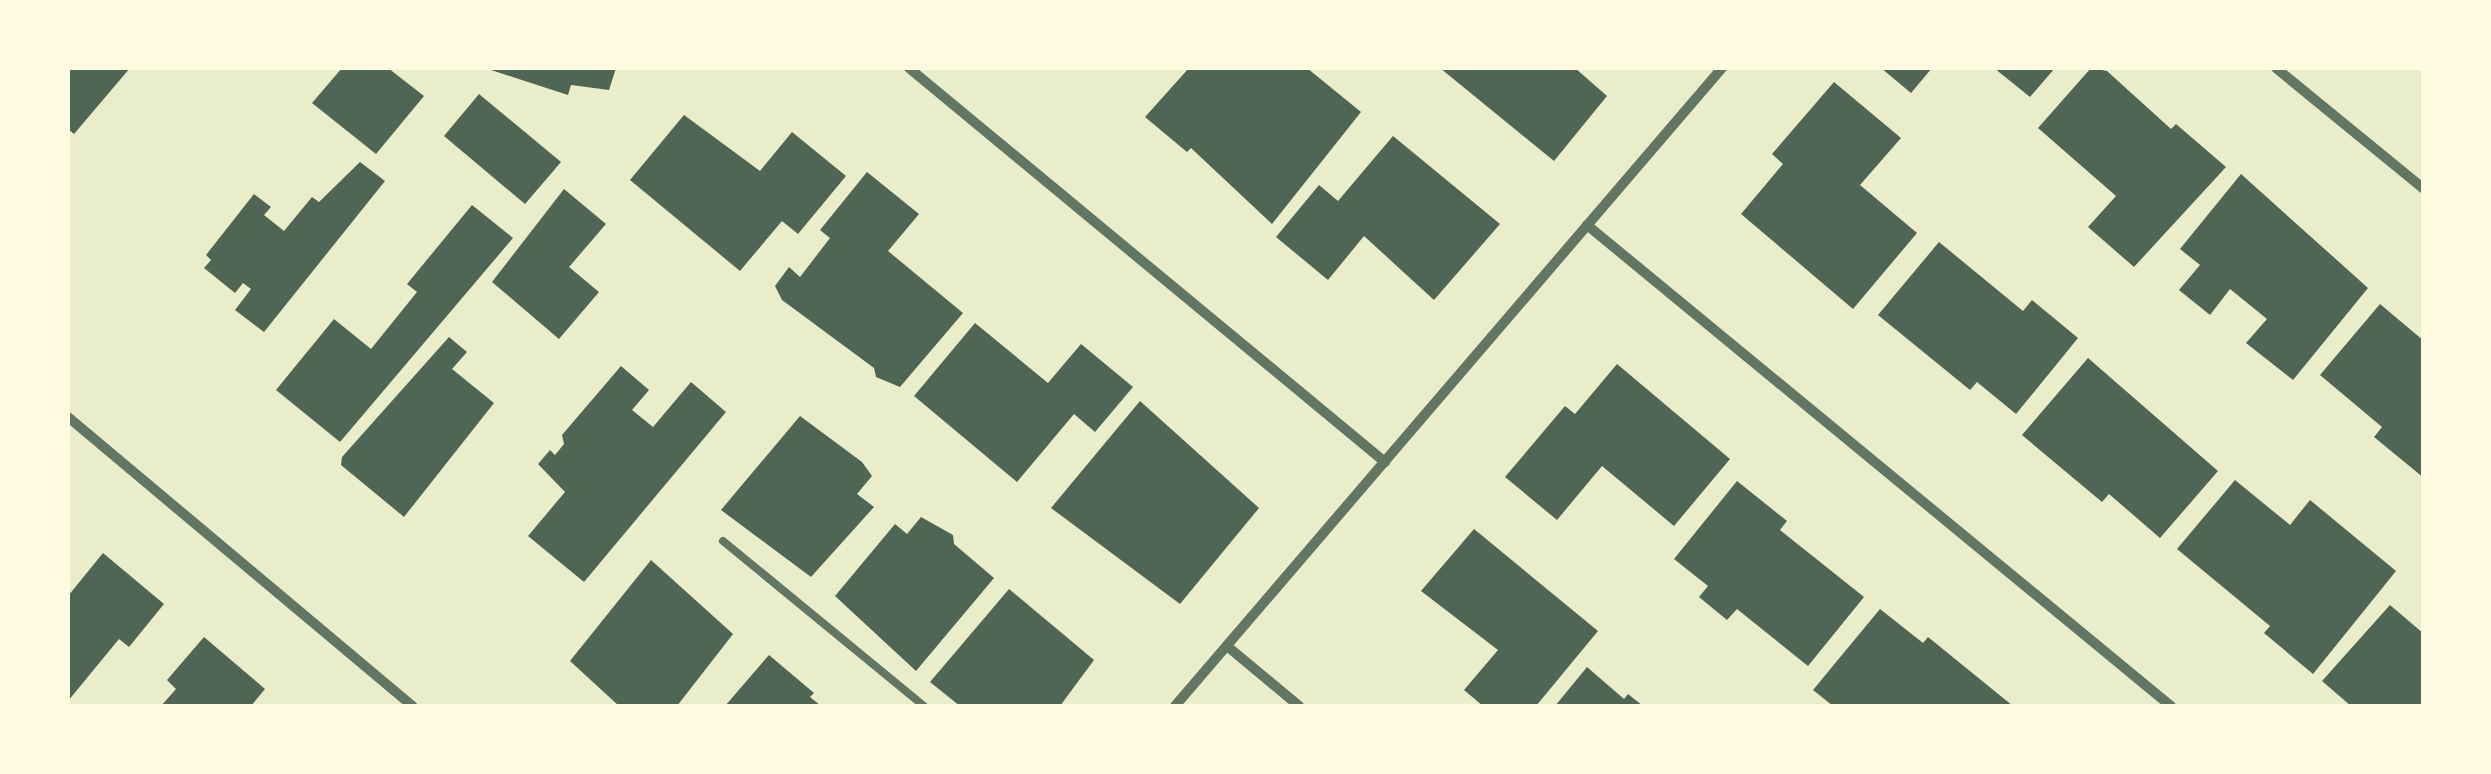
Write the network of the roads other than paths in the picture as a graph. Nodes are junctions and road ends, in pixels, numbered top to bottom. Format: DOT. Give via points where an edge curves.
graph roads {
  1 [pos="909,68"];
  2 [pos="1722,68"];
  3 [pos="2276,68"];
  4 [pos="2424,189"];
  5 [pos="1587,225"];
  6 [pos="68,417"];
  7 [pos="1385,462"];
  8 [pos="723,542"];
  9 [pos="1226,646"];
  10 [pos="413,706"];
  11 [pos="924,706"];
  12 [pos="1175,706"];
  13 [pos="1299,706"];
  14 [pos="2171,706"];
  1 -- 7 [label="street"];
  2 -- 5 [label="street"];
  3 -- 4 [label="street"];
  5 -- 7 [label="street"];
  5 -- 14 [label="street"];
  6 -- 10 [label="street"];
  7 -- 9 [label="street"];
  8 -- 11 [label="lane"];
  9 -- 12 [label="street"];
  9 -- 13 [label="street"];
}
